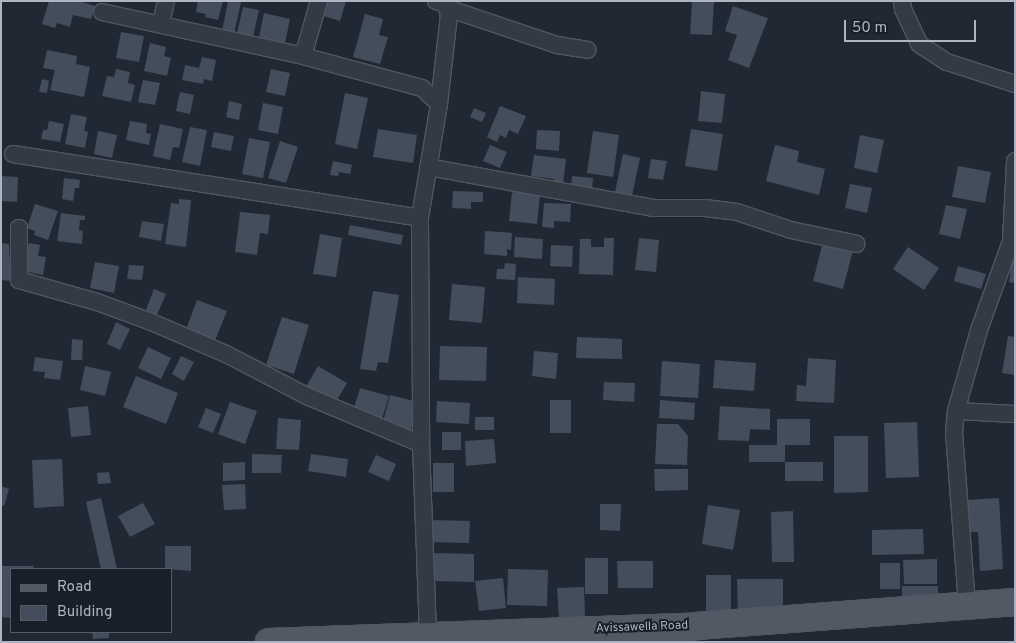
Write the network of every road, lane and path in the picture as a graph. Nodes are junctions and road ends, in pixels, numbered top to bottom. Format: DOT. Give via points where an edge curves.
graph roads {
  1 [pos="166,1"];
  2 [pos="319,1"];
  3 [pos="902,1"];
  4 [pos="442,4"];
  5 [pos="102,12"];
  6 [pos="161,24"];
  7 [pos="588,50"];
  8 [pos="303,56"];
  9 [pos="1015,84"];
  10 [pos="439,104"];
  11 [pos="13,154"];
  12 [pos="1015,161"];
  13 [pos="428,167"];
  14 [pos="420,218"];
  15 [pos="19,228"];
  16 [pos="857,244"];
  17 [pos="956,411"];
  18 [pos="1015,414"];
  19 [pos="421,444"];
  20 [pos="1015,602"];
  21 [pos="967,605"];
  22 [pos="428,636"];
  23 [pos="269,642"];
  1 -- 6 [label="street"];
  2 -- 8 [label="street"];
  3 -- 9 [label="street" via="919,44 947,62"];
  4 -- 7 [label="street" via="557,45"];
  4 -- 10 [label="street"];
  5 -- 6 [label="street"];
  6 -- 8 [label="street"];
  8 -- 10 [label="street" via="422,88"];
  10 -- 13 [label="street"];
  11 -- 14 [label="street"];
  12 -- 17 [label="street" via="1011,241 979,330"];
  13 -- 14 [label="street"];
  13 -- 16 [label="street" via="652,208 738,212 791,230"];
  14 -- 19 [label="street"];
  15 -- 19 [label="street" via="19,280 149,321 226,354 309,397"];
  17 -- 18 [label="street"];
  17 -- 21 [label="street" via="954,432"];
  19 -- 22 [label="street"];
  20 -- 21 [label="main road, Avissawella Road"];
  21 -- 22 [label="main road, Avissawella Road" via="696,626"];
  22 -- 23 [label="main road, Avissawella Road"];
}
